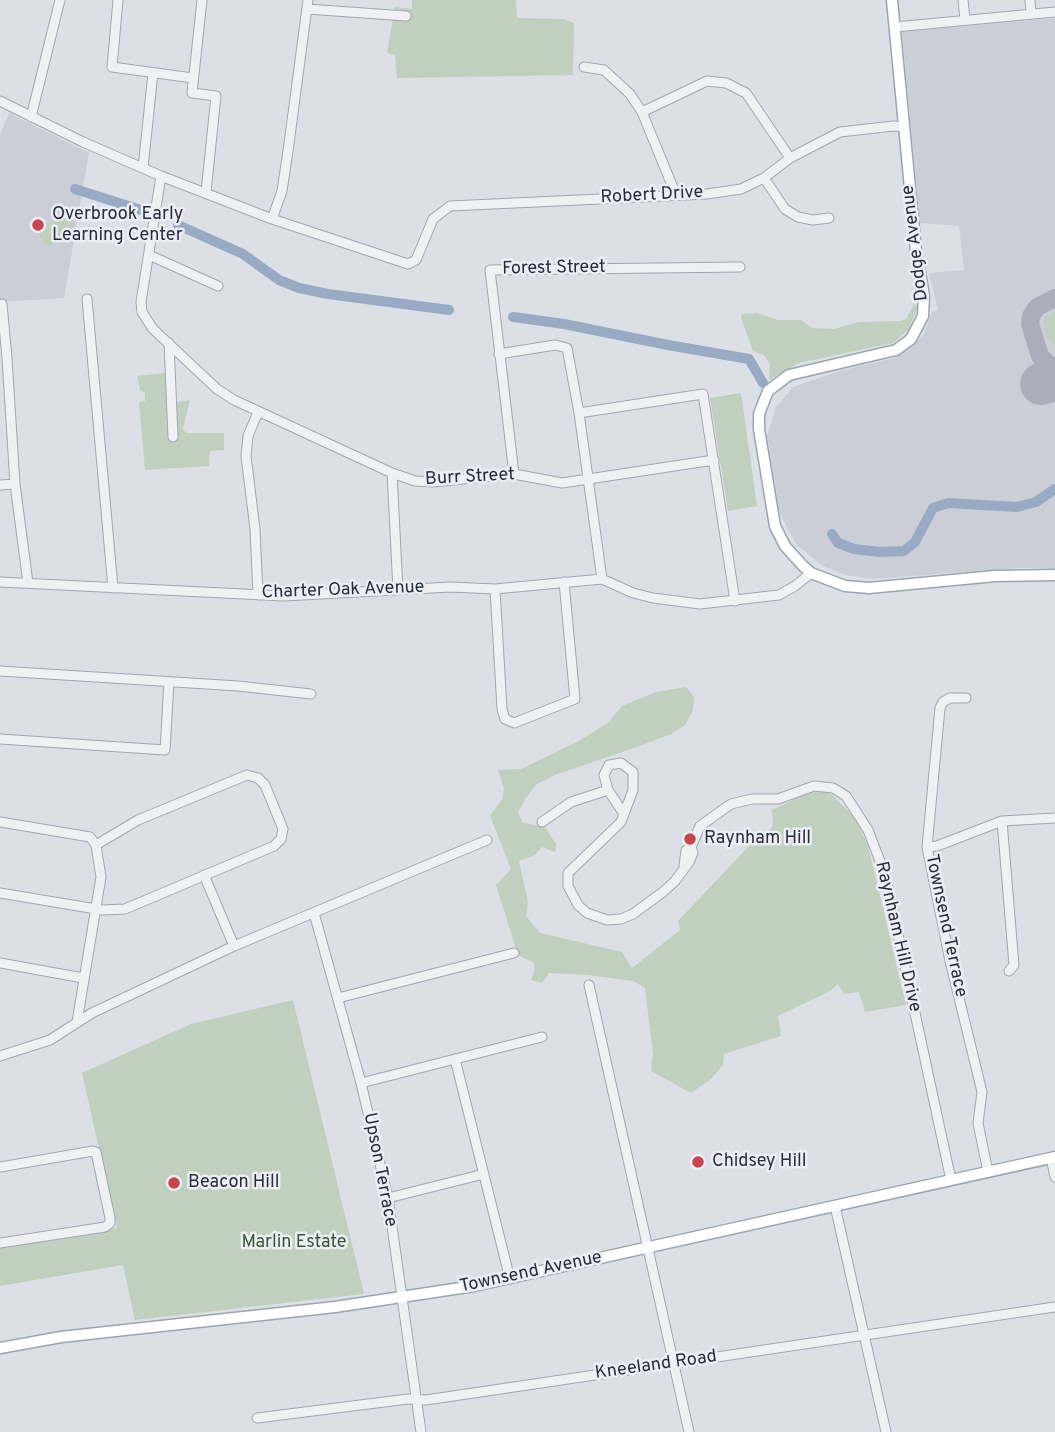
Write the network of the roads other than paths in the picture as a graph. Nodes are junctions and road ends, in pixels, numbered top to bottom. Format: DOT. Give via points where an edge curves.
graph roads {
  1 [pos="60,0"];
  2 [pos="118,0"];
  3 [pos="202,0"];
  4 [pos="892,0"];
  5 [pos="962,0"];
  6 [pos="1030,0"];
  7 [pos="308,4"];
  8 [pos="1055,12"];
  9 [pos="1031,14"];
  10 [pos="406,16"];
  11 [pos="965,20"];
  12 [pos="895,27"];
  13 [pos="584,67"];
  14 [pos="153,73"];
  15 [pos="193,78"];
  16 [pos="0,101"];
  17 [pos="642,112"];
  18 [pos="31,117"];
  19 [pos="904,127"];
  20 [pos="790,158"];
  21 [pos="142,168"];
  22 [pos="160,176"];
  23 [pos="764,178"];
  24 [pos="206,192"];
  25 [pos="676,195"];
  26 [pos="829,218"];
  27 [pos="272,219"];
  28 [pos="149,255"];
  29 [pos="740,267"];
  30 [pos="218,286"];
  31 [pos="87,299"];
  32 [pos="2,304"];
  33 [pos="169,343"];
  34 [pos="499,354"];
  35 [pos="4,358"];
  36 [pos="258,412"];
  37 [pos="579,413"];
  38 [pos="173,436"];
  39 [pos="714,460"];
  40 [pos="392,473"];
  41 [pos="514,474"];
  42 [pos="587,479"];
  43 [pos="15,484"];
  44 [pos="0,485"];
  45 [pos="811,573"];
  46 [pos="1055,575"];
  47 [pos="602,579"];
  48 [pos="0,582"];
  49 [pos="564,582"];
  50 [pos="28,583"];
  51 [pos="113,588"];
  52 [pos="495,589"];
  53 [pos="398,590"];
  54 [pos="258,595"];
  55 [pos="735,601"];
  56 [pos="0,671"];
  57 [pos="169,682"];
  58 [pos="310,694"];
  59 [pos="966,698"];
  60 [pos="0,739"];
  61 [pos="608,789"];
  62 [pos="624,814"];
  63 [pos="1055,818"];
  64 [pos="1002,821"];
  65 [pos="0,822"];
  66 [pos="542,822"];
  67 [pos="487,840"];
  68 [pos="96,845"];
  69 [pos="927,847"];
  70 [pos="204,875"];
  71 [pos="0,893"];
  72 [pos="94,908"];
  73 [pos="314,913"];
  74 [pos="234,946"];
  75 [pos="514,953"];
  76 [pos="0,963"];
  77 [pos="1009,971"];
  78 [pos="83,978"];
  79 [pos="589,985"];
  80 [pos="338,998"];
  81 [pos="78,1021"];
  82 [pos="542,1037"];
  83 [pos="0,1056"];
  84 [pos="455,1059"];
  85 [pos="361,1083"];
  86 [pos="1053,1158"];
  87 [pos="0,1167"];
  88 [pos="988,1172"];
  89 [pos="484,1174"];
  90 [pos="1055,1177"];
  91 [pos="951,1180"];
  92 [pos="388,1198"];
  93 [pos="835,1206"];
  94 [pos="0,1243"];
  95 [pos="648,1248"];
  96 [pos="510,1279"];
  97 [pos="401,1298"];
  98 [pos="1055,1307"];
  99 [pos="865,1335"];
  100 [pos="0,1348"];
  101 [pos="674,1363"];
  102 [pos="416,1400"];
  103 [pos="257,1418"];
  104 [pos="421,1432"];
  105 [pos="689,1432"];
  106 [pos="886,1432"];
  1 -- 18 [label="street"];
  2 -- 14 [label="street" via="111,67"];
  3 -- 15 [label="street"];
  4 -- 12 [label="main road, Dodge Avenue"];
  5 -- 11 [label="street"];
  6 -- 9 [label="street"];
  7 -- 10 [label="street"];
  7 -- 27 [label="street" via="282,191"];
  8 -- 9 [label="street"];
  9 -- 11 [label="street"];
  11 -- 12 [label="street"];
  12 -- 19 [label="main road, Dodge Avenue"];
  13 -- 17 [label="street" via="604,70"];
  14 -- 15 [label="street"];
  14 -- 21 [label="street"];
  15 -- 24 [label="street" via="192,93 216,96"];
  16 -- 18 [label="street"];
  17 -- 20 [label="street" via="707,81 726,83 746,93"];
  17 -- 25 [label="street"];
  18 -- 21 [label="street"];
  19 -- 20 [label="street, Robert Drive" via="840,132"];
  19 -- 45 [label="main road, Dodge Avenue" via="925,302 919,327 906,344 891,352 784,377 768,391 759,414 775,526 785,546"];
  20 -- 23 [label="street, Robert Drive"];
  21 -- 22 [label="street"];
  22 -- 24 [label="street"];
  22 -- 28 [label="street, Burr Street"];
  23 -- 25 [label="street, Robert Drive" via="741,189"];
  23 -- 26 [label="street" via="785,209 798,217"];
  24 -- 27 [label="street"];
  25 -- 27 [label="street, Robert Drive" via="450,206 433,219 416,260 408,264"];
  28 -- 30 [label="street"];
  28 -- 33 [label="street, Burr Street" via="142,312"];
  29 -- 34 [label="street, Forest Street" via="490,270"];
  31 -- 51 [label="street"];
  32 -- 35 [label="street"];
  33 -- 36 [label="street, Burr Street" via="217,389"];
  33 -- 38 [label="street"];
  34 -- 37 [label="street" via="564,346 569,351"];
  34 -- 41 [label="street, Forest Street"];
  35 -- 43 [label="street"];
  36 -- 40 [label="street, Burr Street"];
  36 -- 54 [label="street" via="246,456"];
  37 -- 39 [label="street" via="702,394"];
  37 -- 42 [label="street"];
  39 -- 42 [label="street, Burr Street"];
  39 -- 55 [label="street"];
  40 -- 41 [label="street, Burr Street" via="433,482"];
  40 -- 53 [label="street"];
  41 -- 42 [label="street, Burr Street" via="556,483"];
  42 -- 47 [label="street"];
  43 -- 44 [label="street"];
  43 -- 50 [label="street"];
  45 -- 46 [label="main road" via="845,586 869,588"];
  45 -- 55 [label="street" via="783,594"];
  47 -- 49 [label="street, Charter Oak Avenue"];
  47 -- 55 [label="street" via="674,603"];
  48 -- 50 [label="street, Charter Oak Avenue"];
  49 -- 52 [label="street, Charter Oak Avenue"];
  49 -- 52 [label="street" via="575,699 514,723 505,719 502,709"];
  50 -- 51 [label="street, Charter Oak Avenue"];
  51 -- 54 [label="street, Charter Oak Avenue"];
  52 -- 53 [label="street, Charter Oak Avenue"];
  53 -- 54 [label="street, Charter Oak Avenue"];
  56 -- 57 [label="street"];
  57 -- 58 [label="street"];
  57 -- 60 [label="street" via="164,750"];
  59 -- 69 [label="street, Townsend Terrace" via="950,698 940,708"];
  61 -- 62 [label="street"];
  61 -- 62 [label="street, Raynham Hill Drive" via="606,768 621,763 630,768 635,776"];
  61 -- 66 [label="street" via="571,802"];
  62 -- 91 [label="street, Raynham Hill Drive" via="568,873 571,894 582,909 607,920 633,914 663,892 689,862 700,827 740,801 778,799 824,786 839,790 856,807 885,874"];
  63 -- 64 [label="street"];
  64 -- 69 [label="street"];
  64 -- 77 [label="street" via="1014,965"];
  65 -- 68 [label="street" via="90,837"];
  67 -- 73 [label="street"];
  68 -- 70 [label="street" via="138,820 242,776 255,776 265,785 281,821 281,839"];
  68 -- 72 [label="street" via="100,877"];
  69 -- 88 [label="street, Townsend Terrace" via="982,1092 978,1123"];
  70 -- 72 [label="street" via="125,909"];
  70 -- 74 [label="street"];
  71 -- 72 [label="street"];
  72 -- 78 [label="street"];
  73 -- 74 [label="street"];
  73 -- 80 [label="street, Upson Terrace"];
  74 -- 81 [label="street"];
  75 -- 80 [label="street"];
  76 -- 78 [label="street"];
  78 -- 81 [label="street"];
  79 -- 95 [label="street"];
  80 -- 85 [label="street, Upson Terrace"];
  81 -- 83 [label="street" via="50,1040"];
  82 -- 84 [label="street"];
  84 -- 85 [label="street"];
  84 -- 89 [label="street"];
  85 -- 92 [label="street, Upson Terrace"];
  86 -- 88 [label="main road, Townsend Avenue"];
  86 -- 90 [label="street"];
  87 -- 94 [label="street" via="96,1152 110,1218 108,1225"];
  88 -- 91 [label="main road, Townsend Avenue"];
  89 -- 92 [label="street"];
  89 -- 96 [label="street"];
  91 -- 93 [label="main road, Townsend Avenue"];
  92 -- 97 [label="street, Upson Terrace"];
  93 -- 95 [label="main road, Townsend Avenue"];
  93 -- 99 [label="street"];
  95 -- 96 [label="main road, Townsend Avenue"];
  95 -- 101 [label="street"];
  96 -- 97 [label="main road, Townsend Avenue"];
  97 -- 100 [label="main road, Townsend Avenue"];
  97 -- 102 [label="street, Upson Terrace"];
  98 -- 99 [label="street, Kneeland Road"];
  99 -- 101 [label="street, Kneeland Road"];
  99 -- 106 [label="street"];
  101 -- 102 [label="street, Kneeland Road"];
  101 -- 105 [label="street"];
  102 -- 103 [label="street, Kneeland Road"];
  102 -- 104 [label="street, Upson Terrace"];
}
